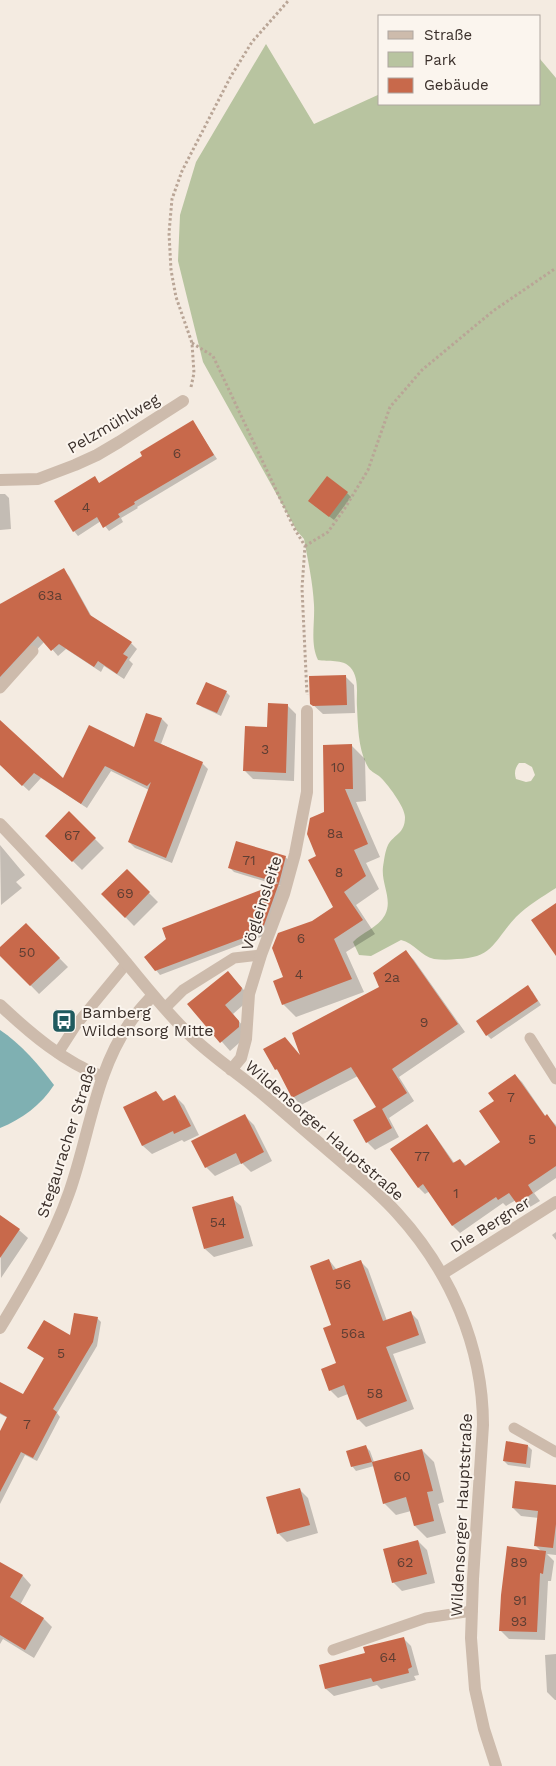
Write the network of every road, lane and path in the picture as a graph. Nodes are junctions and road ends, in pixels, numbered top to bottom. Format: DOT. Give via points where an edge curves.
graph roads {
  1 [pos="289,0"];
  2 [pos="556,268"];
  3 [pos="192,343"];
  4 [pos="183,401"];
  5 [pos="0,480"];
  6 [pos="305,546"];
  7 [pos="34,651"];
  8 [pos="0,688"];
  9 [pos="308,711"];
  10 [pos="0,824"];
  11 [pos="261,955"];
  12 [pos="127,963"];
  13 [pos="153,995"];
  14 [pos="0,1006"];
  15 [pos="165,1008"];
  16 [pos="530,1038"];
  17 [pos="58,1053"];
  18 [pos="231,1070"];
  19 [pos="103,1077"];
  20 [pos="556,1079"];
  21 [pos="556,1202"];
  22 [pos="442,1274"];
  23 [pos="0,1328"];
  24 [pos="514,1428"];
  25 [pos="556,1452"];
  26 [pos="472,1611"];
  27 [pos="333,1650"];
  28 [pos="496,1766"];
  1 -- 3 [label="path" via="252,42 231,76 182,171 172,199 169,233 171,270 176,297"];
  2 -- 6 [label="path" via="493,311 422,370 390,407 368,470 345,508 328,532"];
  3 -- 4 [label="path" via="194,373 192,385"];
  3 -- 6 [label="path" via="213,356"];
  4 -- 5 [label="street, Pelzmühlweg" via="119,442 75,465 38,479"];
  6 -- 9 [label="path" via="302,588"];
  7 -- 8 [label="lane"];
  9 -- 11 [label="street, Vögleinsleite" via="307,792 284,894"];
  10 -- 12 [label="street, Wildensorger Hauptstraße"];
  11 -- 15 [label="lane" via="234,958 183,990"];
  11 -- 18 [label="street, Vögleinsleite" via="249,994 246,1039 240,1058"];
  12 -- 13 [label="street, Wildensorger Hauptstraße"];
  12 -- 17 [label="lane" via="76,1025"];
  13 -- 15 [label="street, Wildensorger Hauptstraße"];
  13 -- 19 [label="street, Stegauracher Straße" via="128,1024"];
  14 -- 17 [label="street"];
  15 -- 18 [label="street, Wildensorger Hauptstraße" via="191,1036"];
  16 -- 20 [label="lane"];
  17 -- 19 [label="street"];
  18 -- 22 [label="street, Wildensorger Hauptstraße" via="377,1192 420,1241"];
  19 -- 23 [label="street, Stegauracher Straße" via="59,1219"];
  21 -- 22 [label="street, Die Bergner"];
  22 -- 26 [label="street, Wildensorger Hauptstraße" via="473,1346 483,1405"];
  24 -- 25 [label="lane"];
  26 -- 27 [label="lane" via="426,1618"];
  26 -- 28 [label="street, Wildensorger Hauptstraße" via="475,1689"];
}
